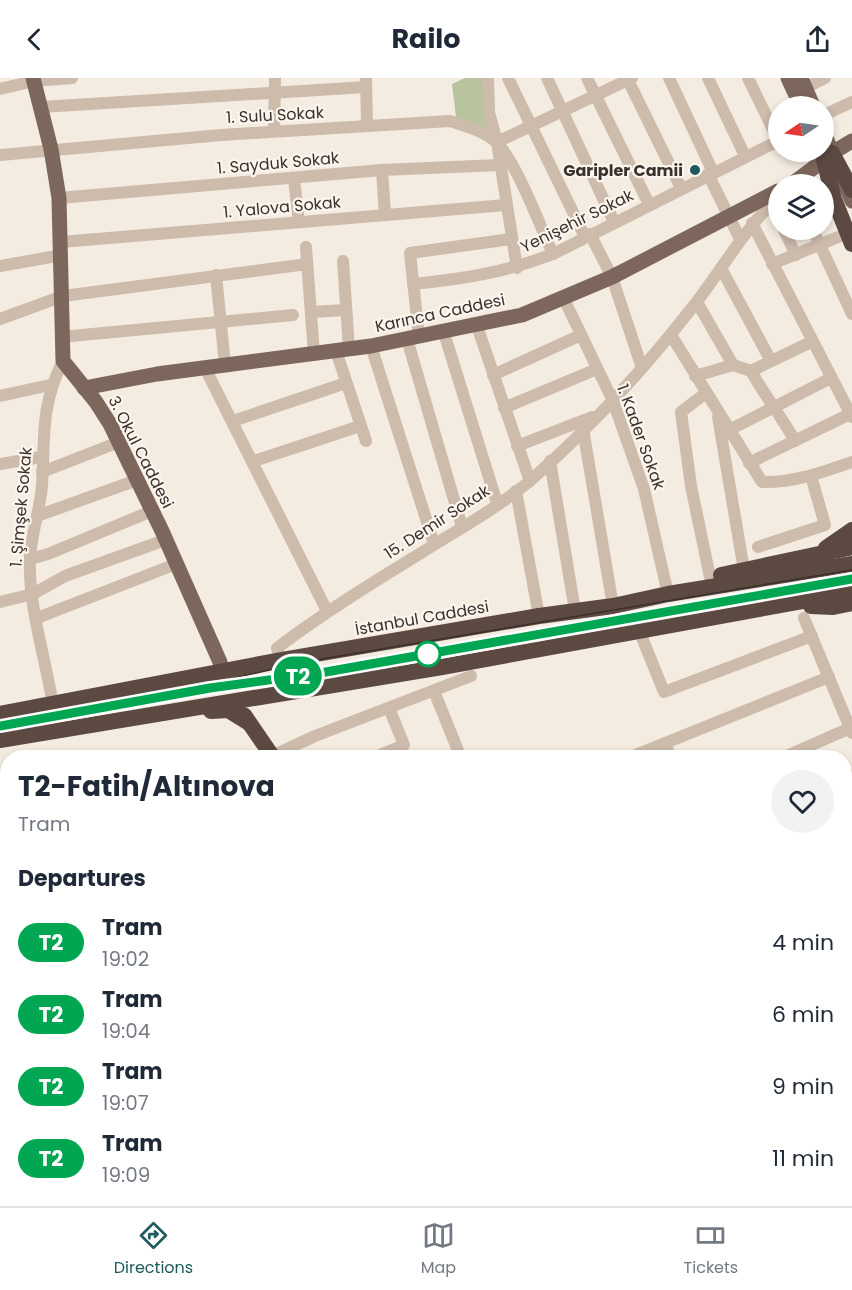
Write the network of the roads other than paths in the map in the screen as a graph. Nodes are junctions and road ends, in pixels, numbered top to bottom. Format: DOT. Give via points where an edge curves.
graph roads {
  1 [pos="72,78"];
  2 [pos="275,78"];
  3 [pos="488,78"];
  4 [pos="508,78"];
  5 [pos="547,78"];
  6 [pos="587,78"];
  7 [pos="669,78"];
  8 [pos="708,78"];
  9 [pos="748,78"];
  10 [pos="788,78"];
  11 [pos="825,78"];
  12 [pos="629,79"];
  13 [pos="34,80"];
  14 [pos="366,83"];
  15 [pos="803,83"];
  16 [pos="0,89"];
  17 [pos="274,93"];
  18 [pos="595,95"];
  19 [pos="796,96"];
  20 [pos="852,102"];
  21 [pos="41,107"];
  22 [pos="834,110"];
  23 [pos="563,111"];
  24 [pos="768,120"];
  25 [pos="367,126"];
  26 [pos="531,126"];
  27 [pos="274,131"];
  28 [pos="852,141"];
  29 [pos="497,142"];
  30 [pos="768,146"];
  31 [pos="51,149"];
  32 [pos="834,150"];
  33 [pos="0,156"];
  34 [pos="746,156"];
  35 [pos="817,162"];
  36 [pos="827,162"];
  37 [pos="829,162"];
  38 [pos="830,162"];
  39 [pos="500,165"];
  40 [pos="382,170"];
  41 [pos="711,173"];
  42 [pos="803,174"];
  43 [pos="294,179"];
  44 [pos="681,188"];
  45 [pos="852,190"];
  46 [pos="59,198"];
  47 [pos="768,200"];
  48 [pos="852,201"];
  49 [pos="649,204"];
  50 [pos="506,205"];
  51 [pos="768,206"];
  52 [pos="385,215"];
  53 [pos="729,217"];
  54 [pos="299,222"];
  55 [pos="614,222"];
  56 [pos="752,223"];
  57 [pos="851,234"];
  58 [pos="587,236"];
  59 [pos="511,239"];
  60 [pos="740,239"];
  61 [pos="789,240"];
  62 [pos="818,240"];
  63 [pos="820,245"];
  64 [pos="306,247"];
  65 [pos="61,249"];
  66 [pos="553,254"];
  67 [pos="796,255"];
  68 [pos="343,261"];
  69 [pos="307,264"];
  70 [pos="772,264"];
  71 [pos="0,266"];
  72 [pos="517,268"];
  73 [pos="721,268"];
  74 [pos="216,275"];
  75 [pos="612,277"];
  76 [pos="413,284"];
  77 [pos="63,296"];
  78 [pos="564,299"];
  79 [pos="697,302"];
  80 [pos="346,310"];
  81 [pos="311,312"];
  82 [pos="852,314"];
  83 [pos="293,315"];
  84 [pos="0,319"];
  85 [pos="221,324"];
  86 [pos="477,326"];
  87 [pos="444,333"];
  88 [pos="582,335"];
  89 [pos="671,335"];
  90 [pos="61,338"];
  91 [pos="413,338"];
  92 [pos="811,342"];
  93 [pos="371,346"];
  94 [pos="343,350"];
  95 [pos="314,354"];
  96 [pos="63,361"];
  97 [pos="771,361"];
  98 [pos="733,364"];
  99 [pos="225,365"];
  100 [pos="205,368"];
  101 [pos="642,368"];
  102 [pos="597,369"];
  103 [pos="750,371"];
  104 [pos="493,375"];
  105 [pos="695,376"];
  106 [pos="831,378"];
  107 [pos="346,383"];
  108 [pos="50,385"];
  109 [pos="84,388"];
  110 [pos="706,393"];
  111 [pos="0,396"];
  112 [pos="613,401"];
  113 [pos="504,408"];
  114 [pos="772,408"];
  115 [pos="717,412"];
  116 [pos="599,414"];
  117 [pos="851,416"];
  118 [pos="233,421"];
  119 [pos="360,426"];
  120 [pos="583,429"];
  121 [pos="729,430"];
  122 [pos="366,441"];
  123 [pos="795,441"];
  124 [pos="118,442"];
  125 [pos="517,446"];
  126 [pos="41,457"];
  127 [pos="254,461"];
  128 [pos="550,461"];
  129 [pos="852,462"];
  130 [pos="749,463"];
  131 [pos="0,464"];
  132 [pos="42,472"];
  133 [pos="811,476"];
  134 [pos="137,480"];
  135 [pos="530,481"];
  136 [pos="516,491"];
  137 [pos="497,502"];
  138 [pos="152,512"];
  139 [pos="37,516"];
  140 [pos="462,527"];
  141 [pos="852,530"];
  142 [pos="165,540"];
  143 [pos="434,544"];
  144 [pos="758,547"];
  145 [pos="852,547"];
  146 [pos="810,555"];
  147 [pos="30,559"];
  148 [pos="176,564"];
  149 [pos="852,564"];
  150 [pos="744,570"];
  151 [pos="711,577"];
  152 [pos="852,592"];
  153 [pos="33,594"];
  154 [pos="668,594"];
  155 [pos="0,602"];
  156 [pos="786,604"];
  157 [pos="613,606"];
  158 [pos="852,606"];
  159 [pos="327,611"];
  160 [pos="574,611"];
  161 [pos="539,616"];
  162 [pos="37,618"];
  163 [pos="804,618"];
  164 [pos="639,630"];
  165 [pos="812,636"];
  166 [pos="281,660"];
  167 [pos="220,669"];
  168 [pos="471,676"];
  169 [pos="829,677"];
  170 [pos="435,691"];
  171 [pos="51,694"];
  172 [pos="265,695"];
  173 [pos="0,702"];
  174 [pos="218,702"];
  175 [pos="389,708"];
  176 [pos="0,714"];
  177 [pos="249,723"];
  178 [pos="851,731"];
  179 [pos="0,740"];
  180 [pos="665,743"];
  181 [pos="0,748"];
  182 [pos="267,750"];
  183 [pos="269,750"];
  184 [pos="289,750"];
  185 [pos="392,750"];
  186 [pos="458,750"];
  187 [pos="648,750"];
  188 [pos="668,750"];
  189 [pos="802,750"];
  1 -- 13 [label="street"];
  2 -- 17 [label="street"];
  3 -- 29 [label="street" via="489,112"];
  4 -- 26 [label="street"];
  5 -- 23 [label="street"];
  6 -- 18 [label="street"];
  7 -- 41 [label="street"];
  8 -- 34 [label="street"];
  9 -- 24 [label="street"];
  10 -- 19 [label="main road"];
  11 -- 15 [label="street"];
  12 -- 18 [label="street"];
  12 -- 44 [label="street"];
  13 -- 16 [label="street"];
  13 -- 21 [label="main road"];
  14 -- 17 [label="street"];
  14 -- 25 [label="street"];
  17 -- 21 [label="street"];
  17 -- 27 [label="street"];
  18 -- 23 [label="street"];
  18 -- 49 [label="street"];
  20 -- 22 [label="street"];
  21 -- 31 [label="main road"];
  23 -- 26 [label="street"];
  23 -- 55 [label="street"];
  25 -- 27 [label="street, 1. Sulu Sokak"];
  25 -- 29 [label="street, 1. Sulu Sokak" via="450,121"];
  26 -- 29 [label="street"];
  26 -- 58 [label="street"];
  27 -- 31 [label="street, 1. Sulu Sokak"];
  28 -- 32 [label="main road"];
  29 -- 39 [label="street"];
  29 -- 66 [label="street"];
  30 -- 34 [label="street, Yenişehir Sokak"];
  31 -- 33 [label="street, 1. Sulu Sokak"];
  31 -- 46 [label="main road"];
  34 -- 41 [label="street, Yenişehir Sokak"];
  35 -- 42 [label="main road"];
  36 -- 57 [label="highway"];
  37 -- 48 [label="main road"];
  38 -- 45 [label="highway"];
  39 -- 40 [label="street, 1. Sayduk Sokak"];
  39 -- 50 [label="street"];
  40 -- 43 [label="street, 1. Sayduk Sokak"];
  40 -- 52 [label="street"];
  41 -- 44 [label="street, Yenişehir Sokak"];
  41 -- 53 [label="street"];
  43 -- 46 [label="street, 1. Sayduk Sokak"];
  43 -- 54 [label="street"];
  44 -- 49 [label="street, Yenişehir Sokak"];
  46 -- 65 [label="main road"];
  47 -- 53 [label="main road, Karınca Caddesi"];
  49 -- 55 [label="street, Yenişehir Sokak"];
  50 -- 52 [label="street, 1. Yalova Sokak"];
  50 -- 59 [label="street"];
  51 -- 56 [label="street, 15. Demir Sokak"];
  52 -- 54 [label="street, 1. Yalova Sokak"];
  53 -- 60 [label="street"];
  53 -- 75 [label="main road, Karınca Caddesi"];
  54 -- 65 [label="street, 1. Yalova Sokak"];
  55 -- 58 [label="street, Yenişehir Sokak"];
  56 -- 60 [label="street, 15. Demir Sokak"];
  56 -- 70 [label="street"];
  57 -- 63 [label="street"];
  58 -- 66 [label="street, Yenişehir Sokak"];
  58 -- 75 [label="street"];
  59 -- 72 [label="street"];
  59 -- 76 [label="street" via="410,253"];
  60 -- 73 [label="street, 15. Demir Sokak"];
  61 -- 67 [label="street"];
  62 -- 63 [label="street"];
  63 -- 67 [label="street"];
  63 -- 82 [label="street"];
  64 -- 69 [label="street"];
  65 -- 71 [label="street, 1. Yalova Sokak"];
  65 -- 77 [label="main road"];
  66 -- 72 [label="street, Yenişehir Sokak"];
  67 -- 70 [label="street"];
  68 -- 80 [label="street"];
  69 -- 74 [label="street"];
  69 -- 81 [label="street"];
  70 -- 92 [label="street"];
  72 -- 76 [label="street, Yenişehir Sokak" via="468,279"];
  73 -- 79 [label="street, 15. Demir Sokak"];
  73 -- 97 [label="street"];
  74 -- 77 [label="street"];
  74 -- 85 [label="street"];
  75 -- 78 [label="main road, Karınca Caddesi"];
  75 -- 101 [label="street"];
  76 -- 91 [label="street"];
  77 -- 84 [label="street"];
  77 -- 90 [label="main road"];
  78 -- 86 [label="main road, Karınca Caddesi"];
  78 -- 88 [label="street, 1. Kader Sokak"];
  79 -- 89 [label="street, 15. Demir Sokak"];
  79 -- 98 [label="street"];
  80 -- 81 [label="street"];
  80 -- 94 [label="street"];
  81 -- 95 [label="street"];
  83 -- 85 [label="street"];
  85 -- 90 [label="street"];
  85 -- 99 [label="street"];
  86 -- 87 [label="main road, Karınca Caddesi"];
  86 -- 104 [label="street"];
  87 -- 91 [label="main road, Karınca Caddesi"];
  87 -- 137 [label="street"];
  88 -- 102 [label="street, 1. Kader Sokak"];
  88 -- 104 [label="street"];
  89 -- 101 [label="street, 15. Demir Sokak"];
  89 -- 105 [label="street"];
  90 -- 96 [label="main road"];
  91 -- 93 [label="main road, Karınca Caddesi"];
  91 -- 140 [label="street"];
  92 -- 97 [label="street"];
  92 -- 106 [label="street"];
  93 -- 94 [label="main road, Karınca Caddesi"];
  93 -- 143 [label="street"];
  94 -- 95 [label="main road, Karınca Caddesi"];
  94 -- 107 [label="street"];
  95 -- 99 [label="main road, Karınca Caddesi"];
  96 -- 108 [label="street, 1. Şimşek Sokak"];
  96 -- 109 [label="main road, 3. Okul Caddesi"];
  97 -- 103 [label="street"];
  98 -- 103 [label="street"];
  98 -- 105 [label="street"];
  99 -- 100 [label="main road, Karınca Caddesi"];
  100 -- 109 [label="main road, Karınca Caddesi"];
  100 -- 118 [label="street"];
  101 -- 112 [label="street, 15. Demir Sokak"];
  102 -- 112 [label="street, 1. Kader Sokak"];
  102 -- 113 [label="street"];
  103 -- 114 [label="street"];
  104 -- 113 [label="street"];
  105 -- 110 [label="street"];
  106 -- 114 [label="street"];
  106 -- 117 [label="street"];
  107 -- 118 [label="street"];
  107 -- 119 [label="street"];
  108 -- 111 [label="street"];
  108 -- 126 [label="street, 1. Şimşek Sokak"];
  109 -- 124 [label="main road, 3. Okul Caddesi"];
  110 -- 115 [label="street"];
  110 -- 151 [label="street" via="681,412 691,486"];
  112 -- 116 [label="street, 15. Demir Sokak"];
  112 -- 154 [label="street, 1. Kader Sokak" via="644,489"];
  113 -- 125 [label="street"];
  114 -- 121 [label="street"];
  114 -- 123 [label="street" via="780,412"];
  115 -- 121 [label="street"];
  115 -- 150 [label="street"];
  116 -- 120 [label="street, 15. Demir Sokak"];
  116 -- 125 [label="street"];
  117 -- 123 [label="street"];
  118 -- 127 [label="street"];
  119 -- 122 [label="street"];
  119 -- 127 [label="street"];
  120 -- 128 [label="street, 15. Demir Sokak"];
  120 -- 157 [label="street"];
  121 -- 130 [label="street"];
  123 -- 130 [label="street"];
  124 -- 132 [label="street"];
  124 -- 134 [label="main road, 3. Okul Caddesi"];
  125 -- 135 [label="street"];
  126 -- 131 [label="street"];
  126 -- 132 [label="street, 1. Şimşek Sokak"];
  127 -- 159 [label="street"];
  128 -- 135 [label="street, 15. Demir Sokak"];
  128 -- 160 [label="street"];
  129 -- 133 [label="street"];
  130 -- 133 [label="street" via="762,482"];
  132 -- 139 [label="street, 1. Şimşek Sokak"];
  133 -- 144 [label="street" via="825,525"];
  134 -- 138 [label="main road, 3. Okul Caddesi"];
  134 -- 139 [label="street"];
  135 -- 136 [label="street, 15. Demir Sokak"];
  136 -- 137 [label="street, 15. Demir Sokak"];
  136 -- 161 [label="street"];
  137 -- 140 [label="street, 15. Demir Sokak"];
  138 -- 142 [label="main road, 3. Okul Caddesi"];
  138 -- 147 [label="street"];
  139 -- 147 [label="street, 1. Şimşek Sokak"];
  140 -- 143 [label="street, 15. Demir Sokak"];
  141 -- 146 [label="highway"];
  142 -- 148 [label="main road, 3. Okul Caddesi"];
  142 -- 153 [label="street" via="65,576"];
  143 -- 159 [label="street, 15. Demir Sokak"];
  145 -- 146 [label="highway"];
  146 -- 150 [label="highway"];
  147 -- 153 [label="street, 1. Şimşek Sokak"];
  148 -- 162 [label="street"];
  148 -- 167 [label="main road, 3. Okul Caddesi"];
  149 -- 154 [label="highway, İstanbul Caddesi"];
  150 -- 151 [label="highway"];
  151 -- 154 [label="highway"];
  152 -- 156 [label="highway"];
  153 -- 155 [label="street"];
  153 -- 162 [label="street, 1. Şimşek Sokak"];
  154 -- 157 [label="highway, İstanbul Caddesi"];
  156 -- 158 [label="highway"];
  156 -- 164 [label="highway"];
  157 -- 160 [label="highway, İstanbul Caddesi"];
  159 -- 166 [label="street, 15. Demir Sokak" via="277,648"];
  160 -- 161 [label="highway, İstanbul Caddesi"];
  161 -- 166 [label="highway, İstanbul Caddesi"];
  162 -- 171 [label="street, 1. Şimşek Sokak"];
  163 -- 165 [label="street"];
  164 -- 165 [label="street" via="664,692"];
  164 -- 172 [label="highway"];
  165 -- 169 [label="street"];
  166 -- 167 [label="highway, İstanbul Caddesi"];
  167 -- 171 [label="highway"];
  167 -- 176 [label="highway, İstanbul Caddesi"];
  168 -- 170 [label="street"];
  169 -- 178 [label="street"];
  169 -- 180 [label="street"];
  170 -- 175 [label="street"];
  170 -- 186 [label="street"];
  171 -- 173 [label="highway"];
  172 -- 174 [label="highway"];
  172 -- 183 [label="highway" via="253,711"];
  174 -- 177 [label="highway" via="231,704"];
  174 -- 179 [label="highway"];
  175 -- 184 [label="street"];
  175 -- 185 [label="street" via="404,745"];
  177 -- 181 [label="highway" via="222,709"];
  177 -- 182 [label="highway"];
  178 -- 189 [label="street"];
  180 -- 187 [label="street"];
  180 -- 188 [label="street"];
}
